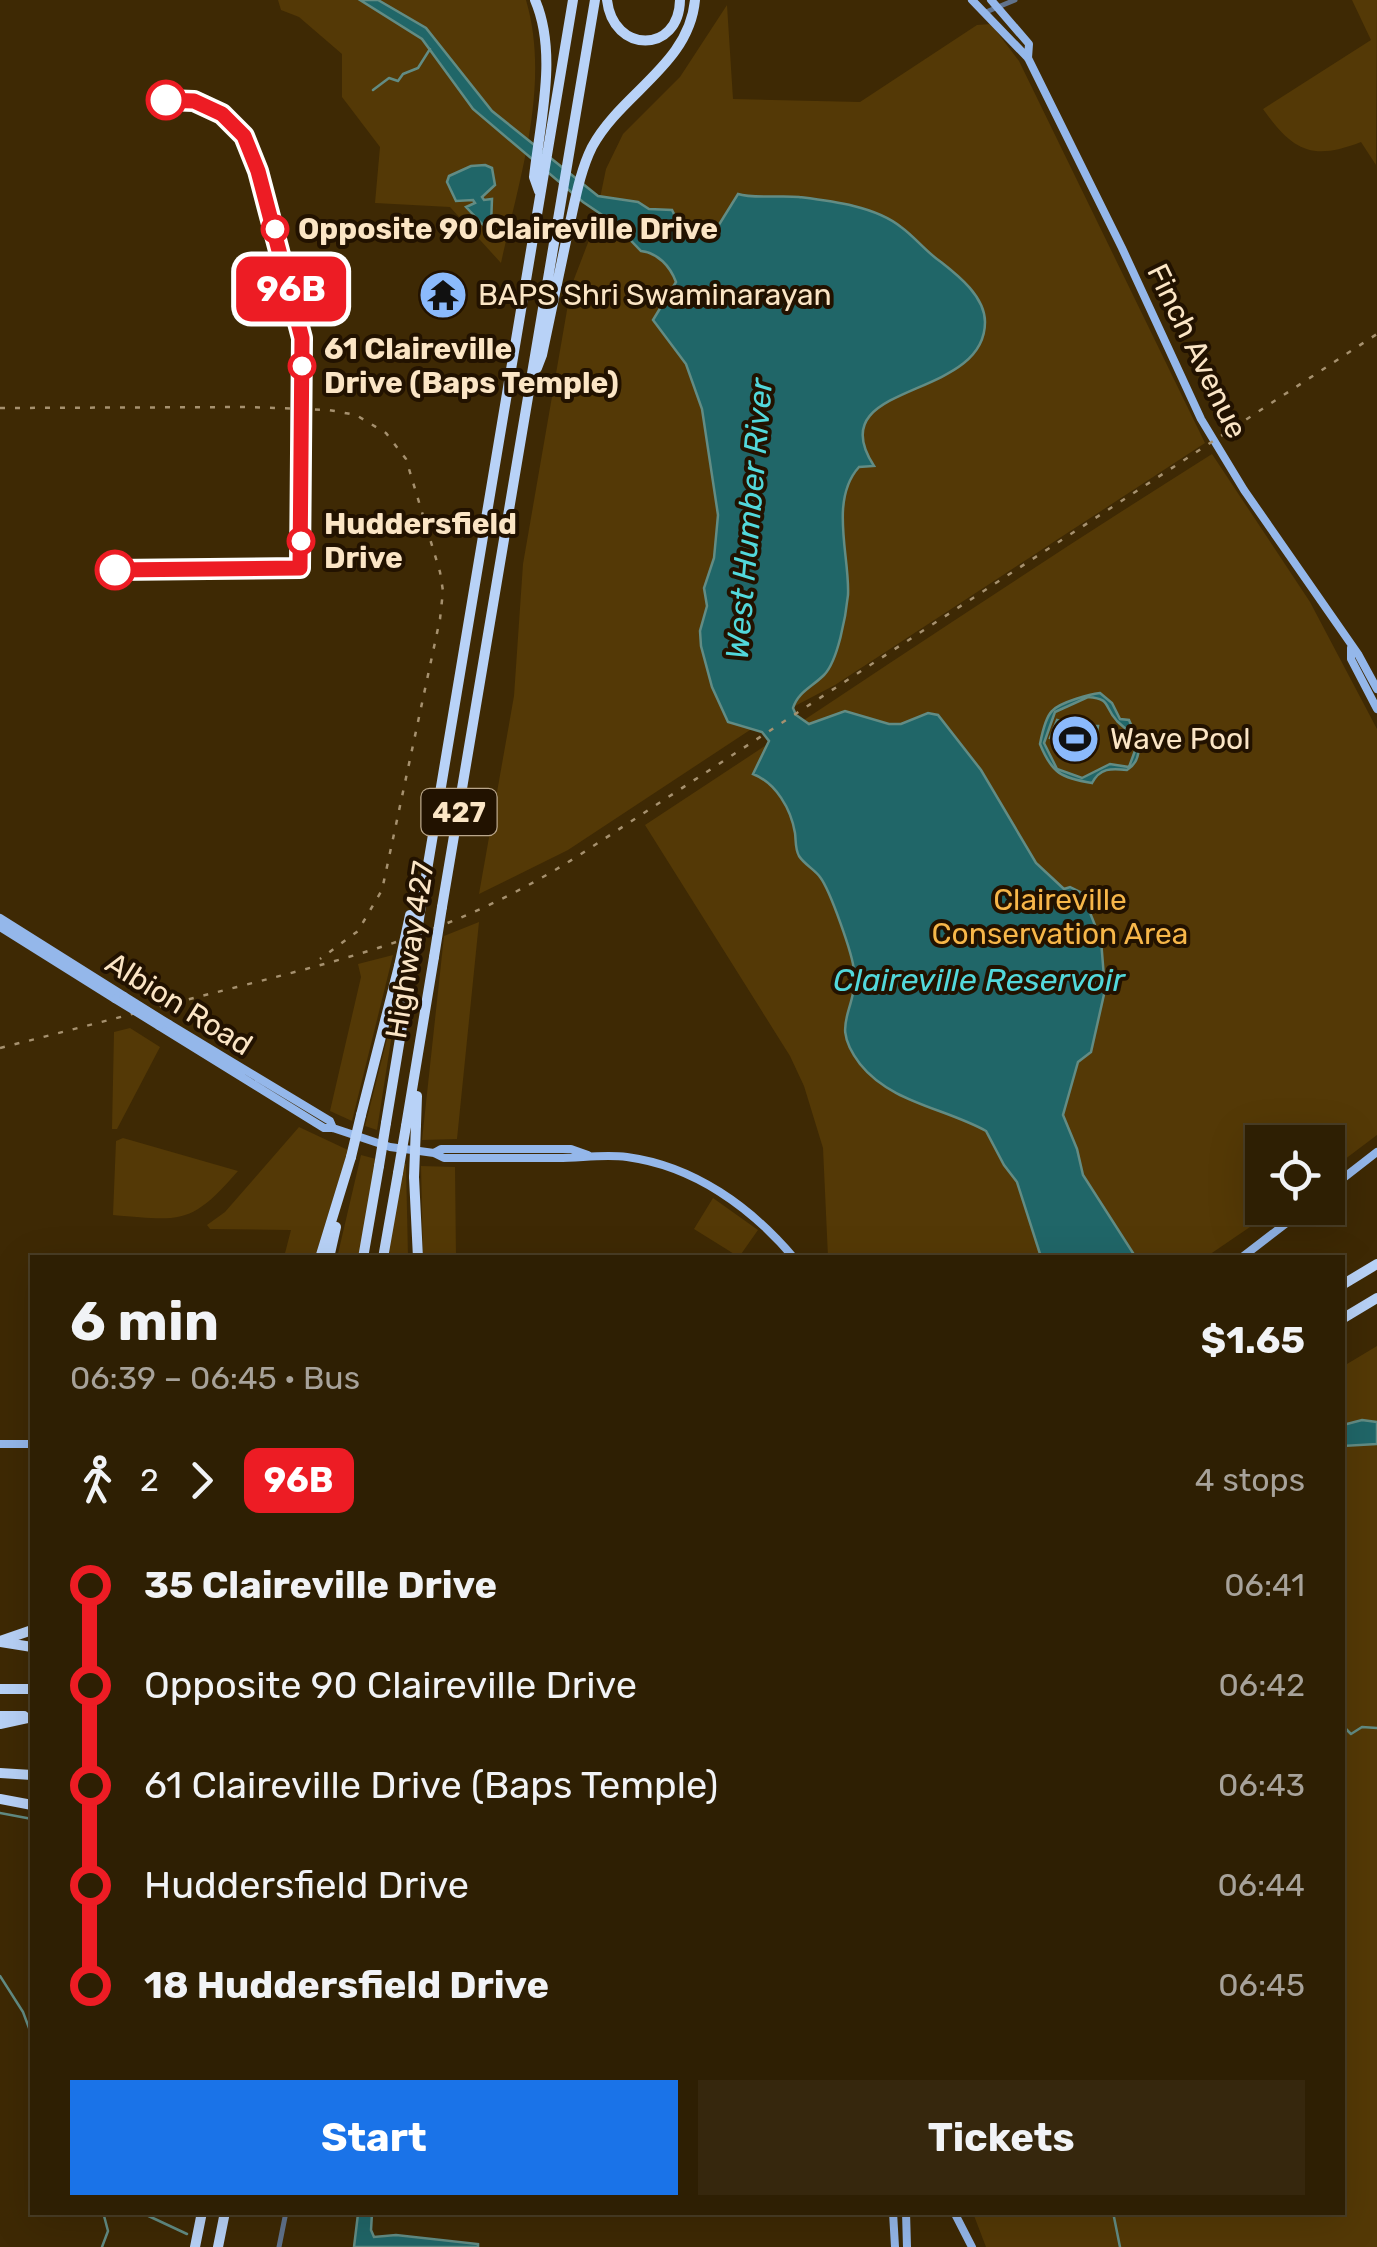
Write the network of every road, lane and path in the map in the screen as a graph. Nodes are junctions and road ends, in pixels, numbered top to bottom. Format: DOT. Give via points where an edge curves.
graph roads {
  1 [pos="535,0"];
  2 [pos="573,0"];
  3 [pos="594,0"];
  4 [pos="606,0"];
  5 [pos="680,0"];
  6 [pos="696,0"];
  7 [pos="972,0"];
  8 [pos="991,0"];
  9 [pos="1015,0"];
  10 [pos="1002,3"];
  11 [pos="986,12"];
  12 [pos="1028,58"];
  13 [pos="545,126"];
  14 [pos="530,383"];
  15 [pos="1351,648"];
  16 [pos="1377,689"];
  17 [pos="1377,708"];
  18 [pos="0,918"];
  19 [pos="0,927"];
  20 [pos="406,966"];
  21 [pos="119,998"];
  22 [pos="411,1125"];
  23 [pos="333,1128"];
  24 [pos="1377,1152"];
  25 [pos="351,1157"];
  26 [pos="1345,1177"];
  27 [pos="1284,1225"];
  28 [pos="321,1255"];
  29 [pos="330,1255"];
  30 [pos="363,1255"];
  31 [pos="384,1255"];
  32 [pos="418,1255"];
  33 [pos="791,1255"];
  34 [pos="1245,1255"];
  35 [pos="1377,1264"];
  36 [pos="1345,1284"];
  37 [pos="1377,1298"];
  38 [pos="1345,1318"];
  39 [pos="0,1444"];
  40 [pos="30,1444"];
  41 [pos="30,1631"];
  42 [pos="0,1641"];
  43 [pos="30,1648"];
  44 [pos="0,1688"];
  45 [pos="30,1689"];
  46 [pos="0,1716"];
  47 [pos="30,1717"];
  48 [pos="30,1717"];
  49 [pos="0,1724"];
  50 [pos="0,1773"];
  51 [pos="30,1775"];
  52 [pos="0,1799"];
  53 [pos="30,1805"];
  54 [pos="201,2215"];
  55 [pos="223,2215"];
  56 [pos="285,2215"];
  57 [pos="893,2215"];
  58 [pos="906,2215"];
  59 [pos="956,2215"];
  60 [pos="195,2247"];
  61 [pos="218,2247"];
  62 [pos="279,2247"];
  63 [pos="895,2247"];
  64 [pos="907,2247"];
  65 [pos="972,2247"];
  1 -- 13 [label="highway" via="546,43"];
  2 -- 13 [label="highway"];
  3 -- 14 [label="highway, Highway 427 / 427"];
  4 -- 5 [label="highway" via="614,25 643,41 669,31"];
  6 -- 14 [label="highway" via="683,42 615,114 587,160"];
  7 -- 11 [label="main road, Finch Avenue"];
  8 -- 10 [label="main road, Finch Avenue"];
  9 -- 10 [label="street"];
  10 -- 11 [label="street"];
  10 -- 12 [label="main road, Finch Avenue" via="1029,44"];
  11 -- 12 [label="main road, Finch Avenue"];
  12 -- 15 [label="main road, Finch Avenue" via="1201,419"];
  13 -- 20 [label="highway, Highway 427 / 427, bridge"];
  14 -- 22 [label="highway, Highway 427 / 427, bridge"];
  15 -- 16 [label="main road, Finch Avenue"];
  15 -- 17 [label="main road, Finch Avenue" via="1350,659"];
  18 -- 21 [label="main road, Albion Road"];
  19 -- 21 [label="main road, Albion Road"];
  20 -- 25 [label="highway, bridge"];
  20 -- 30 [label="highway, Highway 427 / 427, bridge"];
  21 -- 23 [label="main road, Albion Road, bridge"];
  21 -- 23 [label="main road, Albion Road, bridge" via="296,1112"];
  22 -- 31 [label="highway, bridge"];
  22 -- 32 [label="highway, bridge"];
  23 -- 33 [label="main road, Albion Road" via="444,1158 639,1160 700,1181 750,1213"];
  24 -- 26 [label="main road"];
  25 -- 28 [label="highway"];
  25 -- 29 [label="highway"];
  27 -- 34 [label="main road"];
  35 -- 36 [label="highway"];
  37 -- 38 [label="highway"];
  39 -- 40 [label="main road"];
  41 -- 42 [label="highway"];
  42 -- 43 [label="highway"];
  44 -- 45 [label="highway"];
  46 -- 47 [label="highway"];
  48 -- 49 [label="highway"];
  50 -- 51 [label="highway"];
  52 -- 53 [label="highway"];
  54 -- 60 [label="highway"];
  55 -- 61 [label="highway"];
  56 -- 62 [label="street"];
  57 -- 63 [label="main road"];
  58 -- 64 [label="main road"];
  59 -- 65 [label="main road"];
}
